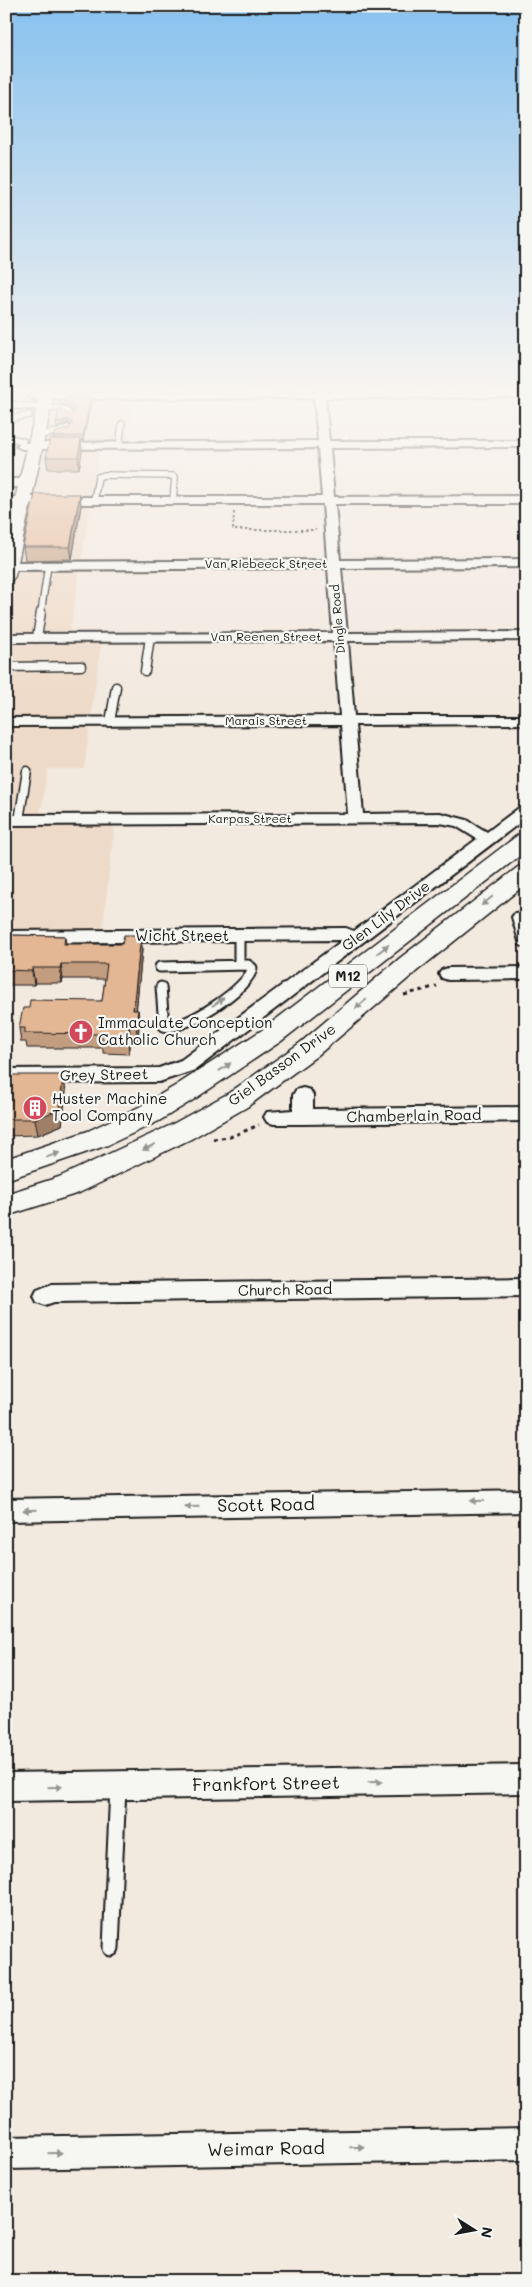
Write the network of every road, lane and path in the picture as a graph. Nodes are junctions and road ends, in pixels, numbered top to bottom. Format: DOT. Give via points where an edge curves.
graph roads {
  1 [pos="95,496"];
  2 [pos="173,496"];
  3 [pos="328,496"];
  4 [pos="526,500"];
  5 [pos="94,501"];
  6 [pos="173,501"];
  7 [pos="234,501"];
  8 [pos="329,501"];
  9 [pos="12,504"];
  10 [pos="331,530"];
  11 [pos="526,563"];
  12 [pos="333,564"];
  13 [pos="48,565"];
  14 [pos="7,569"];
  15 [pos="526,636"];
  16 [pos="150,637"];
  17 [pos="340,637"];
  18 [pos="6,638"];
  19 [pos="37,638"];
  20 [pos="81,666"];
  21 [pos="6,667"];
  22 [pos="145,671"];
  23 [pos="116,687"];
  24 [pos="526,720"];
  25 [pos="347,721"];
  26 [pos="6,722"];
  27 [pos="110,722"];
  28 [pos="27,770"];
  29 [pos="526,810"];
  30 [pos="356,819"];
  31 [pos="13,820"];
  32 [pos="488,839"];
  33 [pos="526,840"];
  34 [pos="526,872"];
  35 [pos="521,916"];
  36 [pos="239,936"];
  37 [pos="6,937"];
  38 [pos="357,939"];
  39 [pos="526,941"];
  40 [pos="239,965"];
  41 [pos="160,967"];
  42 [pos="526,973"];
  43 [pos="444,979"];
  44 [pos="161,987"];
  45 [pos="400,996"];
  46 [pos="172,1072"];
  47 [pos="6,1076"];
  48 [pos="303,1095"];
  49 [pos="526,1114"];
  50 [pos="303,1117"];
  51 [pos="270,1121"];
  52 [pos="205,1139"];
  53 [pos="6,1170"];
  54 [pos="6,1205"];
  55 [pos="526,1287"];
  56 [pos="45,1296"];
  57 [pos="526,1501"];
  58 [pos="6,1510"];
  59 [pos="526,1779"];
  60 [pos="118,1786"];
  61 [pos="6,1788"];
  62 [pos="111,1948"];
  63 [pos="526,2144"];
  64 [pos="6,2154"];
  1 -- 5 [label="lane"];
  2 -- 6 [label="lane"];
  3 -- 8 [label="street, Dingle Road"];
  4 -- 8 [label="street"];
  5 -- 6 [label="street"];
  5 -- 9 [label="street"];
  6 -- 7 [label="street"];
  7 -- 8 [label="street"];
  7 -- 10 [label="path" via="233,530"];
  8 -- 10 [label="street, Dingle Road"];
  9 -- 14 [label="main road"];
  10 -- 12 [label="street, Dingle Road"];
  11 -- 12 [label="street, Van Riebeeck Street"];
  12 -- 13 [label="street, Van Riebeeck Street"];
  12 -- 17 [label="street, Dingle Road"];
  13 -- 14 [label="street, Van Riebeeck Street"];
  13 -- 19 [label="lane"];
  15 -- 17 [label="street, Van Reenen Street"];
  16 -- 17 [label="street, Van Reenen Street"];
  16 -- 19 [label="street, Van Reenen Street"];
  16 -- 22 [label="lane"];
  17 -- 25 [label="street, Dingle Road"];
  18 -- 19 [label="street, Van Reenen Street"];
  20 -- 21 [label="lane"];
  23 -- 27 [label="lane"];
  24 -- 25 [label="street, Marais Street"];
  25 -- 27 [label="street, Marais Street"];
  25 -- 30 [label="street, Dingle Road"];
  26 -- 27 [label="street, Marais Street"];
  28 -- 31 [label="lane"];
  29 -- 32 [label="street, Glen Lily Drive"];
  30 -- 31 [label="street, Karpas Street"];
  30 -- 32 [label="street, Karpas Street" via="452,819"];
  32 -- 38 [label="street, Glen Lily Drive"];
  53 -- 33 [label="main road, Giel Basson Drive / M12, one-way" via="98,1138 184,1094 270,1036"];
  34 -- 54 [label="main road, Giel Basson Drive / M12, one-way" via="409,964 309,1049 238,1100 181,1132 69,1185"];
  35 -- 39 [label="street"];
  36 -- 37 [label="street, Wicht Street"];
  36 -- 38 [label="street, Wicht Street" via="346,934"];
  36 -- 40 [label="lane"];
  38 -- 46 [label="street, Glen Lily Drive" via="188,1065"];
  40 -- 41 [label="lane"];
  44 -- 40 [label="lane, one-way" via="164,1026 176,1027 211,1007 250,978 252,968"];
  42 -- 43 [label="street"];
  43 -- 45 [label="path"];
  46 -- 47 [label="street, Grey Street" via="159,1075"];
  48 -- 50 [label="street"];
  49 -- 50 [label="street, Chamberlain Road"];
  50 -- 51 [label="street, Chamberlain Road"];
  51 -- 52 [label="path" via="230,1138"];
  55 -- 56 [label="street, Church Road" via="52,1293"];
  57 -- 58 [label="street, Scott Road, one-way"];
  60 -- 59 [label="street, Frankfort Street, one-way"];
  61 -- 60 [label="street, Frankfort Street, one-way"];
  60 -- 62 [label="lane"];
  64 -- 63 [label="street, Weimar Road, one-way"];
}
